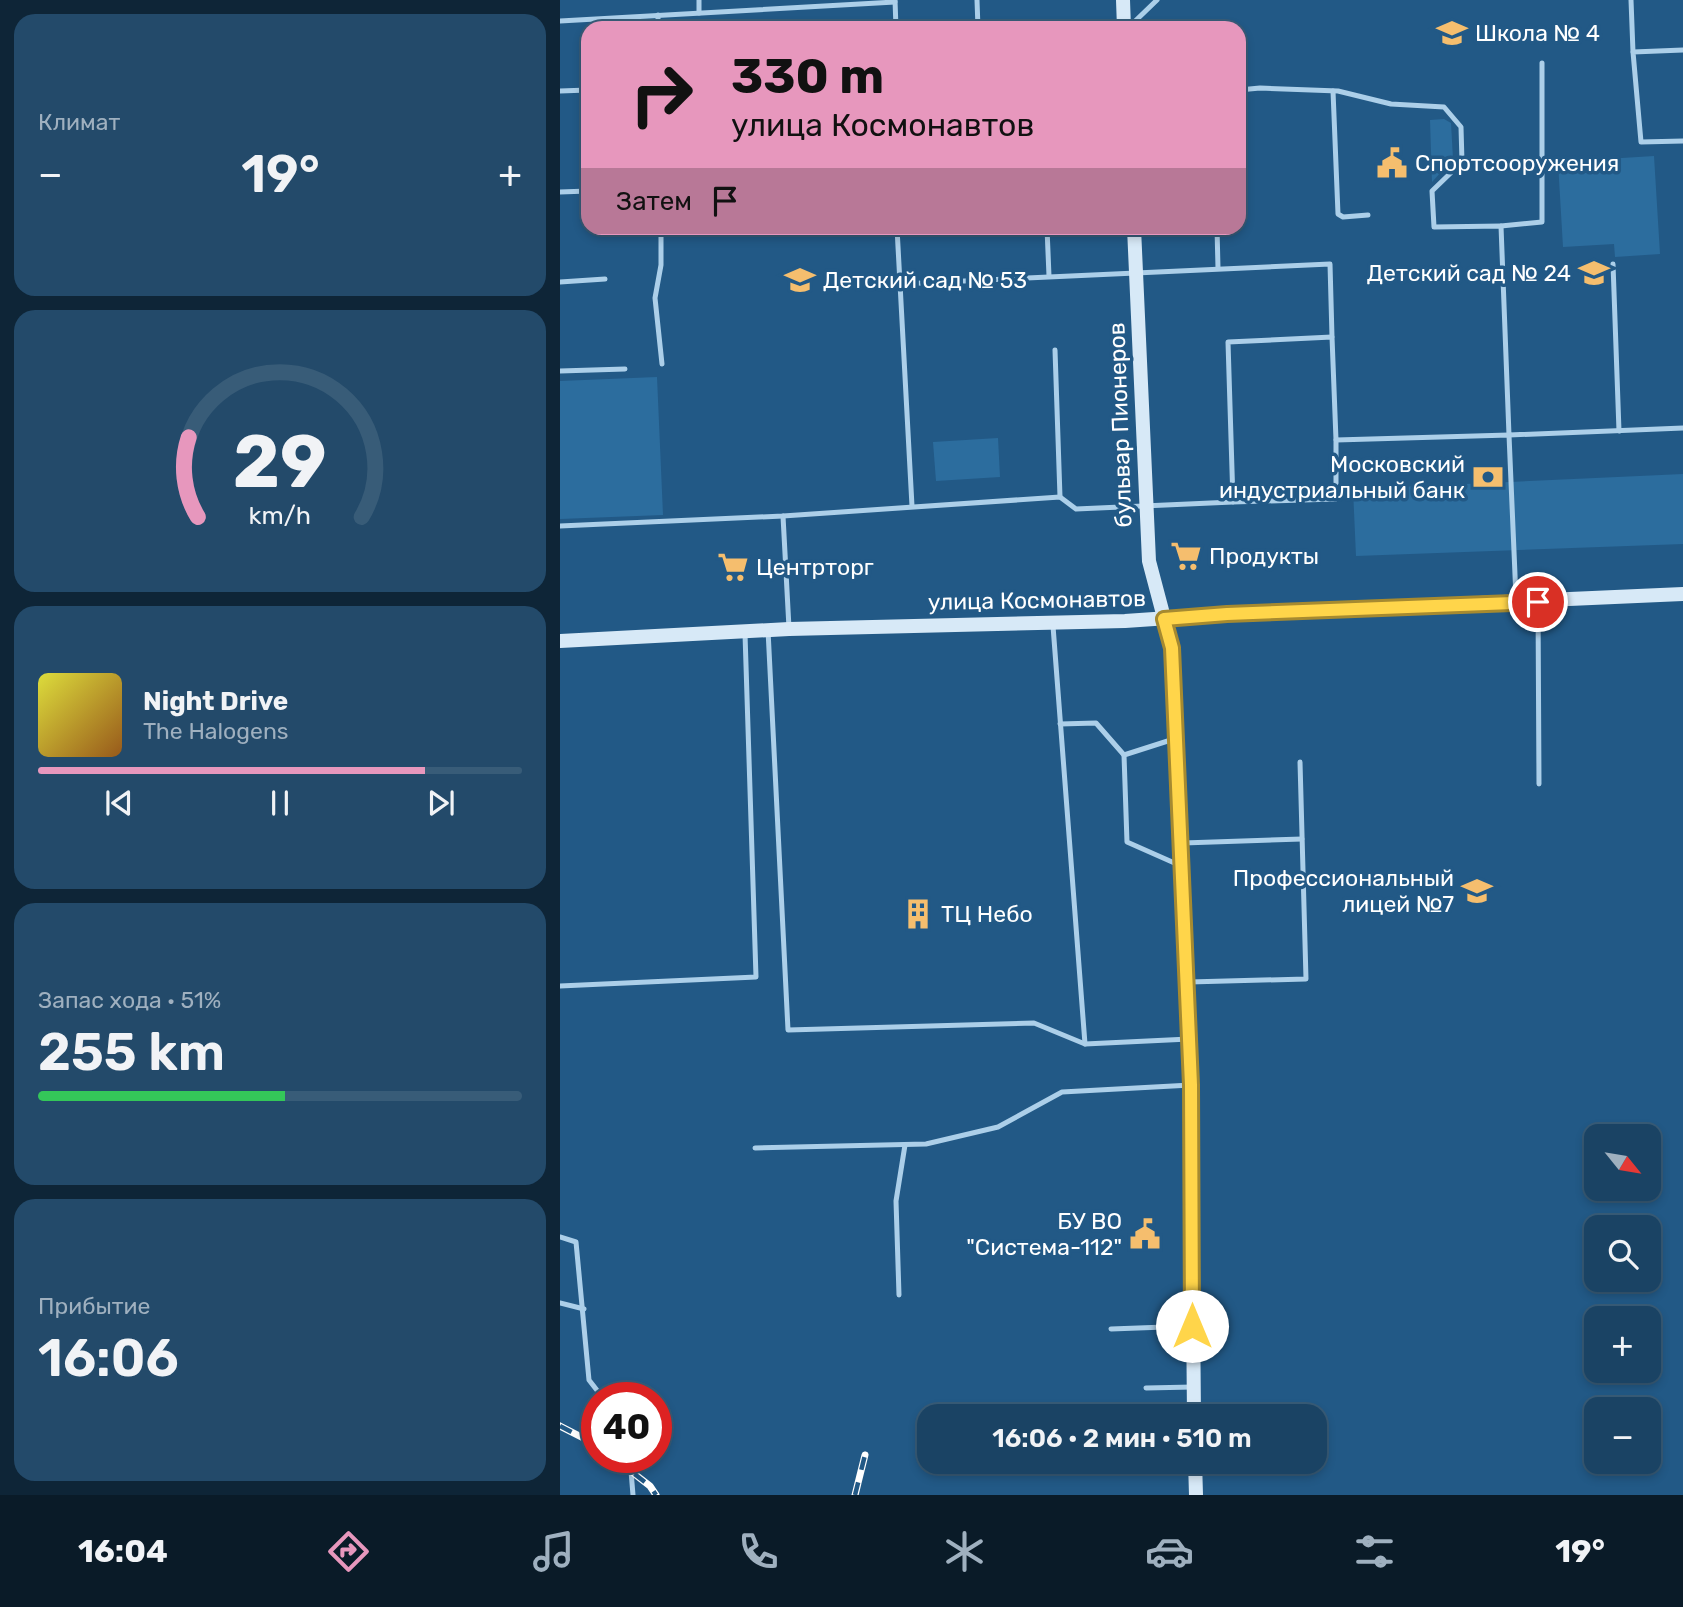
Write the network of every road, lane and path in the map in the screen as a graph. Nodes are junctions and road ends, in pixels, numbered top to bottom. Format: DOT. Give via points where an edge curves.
graph roads {
  1 [pos="699,0"];
  2 [pos="751,0"];
  3 [pos="977,0"];
  4 [pos="1123,0"];
  5 [pos="1157,0"];
  6 [pos="1631,0"];
  7 [pos="895,1"];
  8 [pos="751,10"];
  9 [pos="699,13"];
  10 [pos="658,15"];
  11 [pos="560,21"];
  12 [pos="658,21"];
  13 [pos="896,21"];
  14 [pos="978,21"];
  15 [pos="1125,21"];
  16 [pos="1134,21"];
  17 [pos="1683,50"];
  18 [pos="1633,52"];
  19 [pos="1542,63"];
  20 [pos="1246,89"];
  21 [pos="581,90"];
  22 [pos="560,91"];
  23 [pos="1333,91"];
  24 [pos="1683,141"];
  25 [pos="581,191"];
  26 [pos="560,192"];
  27 [pos="1368,215"];
  28 [pos="1501,226"];
  29 [pos="661,235"];
  30 [pos="897,235"];
  31 [pos="1047,235"];
  32 [pos="1134,235"];
  33 [pos="1217,235"];
  34 [pos="1613,264"];
  35 [pos="1218,268"];
  36 [pos="1136,273"];
  37 [pos="1049,276"];
  38 [pos="605,279"];
  39 [pos="560,282"];
  40 [pos="900,284"];
  41 [pos="1332,337"];
  42 [pos="1055,350"];
  43 [pos="662,365"];
  44 [pos="625,369"];
  45 [pos="560,371"];
  46 [pos="1683,429"];
  47 [pos="1619,431"];
  48 [pos="1509,435"];
  49 [pos="1336,440"];
  50 [pos="1060,497"];
  51 [pos="1233,502"];
  52 [pos="1146,504"];
  53 [pos="912,506"];
  54 [pos="783,516"];
  55 [pos="560,526"];
  56 [pos="1683,594"];
  57 [pos="1538,602"];
  58 [pos="1516,603"];
  59 [pos="1164,619"];
  60 [pos="1052,623"];
  61 [pos="789,629"];
  62 [pos="768,630"];
  63 [pos="745,631"];
  64 [pos="560,641"];
  65 [pos="1060,724"];
  66 [pos="1177,738"];
  67 [pos="1124,755"];
  68 [pos="1300,762"];
  69 [pos="1539,784"];
  70 [pos="1302,839"];
  71 [pos="1180,843"];
  72 [pos="1181,866"];
  73 [pos="1186,982"];
  74 [pos="560,986"];
  75 [pos="1189,1039"];
  76 [pos="1085,1044"];
  77 [pos="1191,1085"];
  78 [pos="905,1145"];
  79 [pos="755,1148"];
  80 [pos="560,1237"];
  81 [pos="899,1295"];
  82 [pos="560,1303"];
  83 [pos="584,1308"];
  84 [pos="1192,1326"];
  85 [pos="1111,1329"];
  86 [pos="591,1382"];
  87 [pos="1193,1387"];
  88 [pos="1146,1388"];
  89 [pos="1194,1404"];
  90 [pos="631,1473"];
  91 [pos="1195,1474"];
  92 [pos="633,1495"];
  93 [pos="1196,1495"];
  1 -- 9 [label="lane"];
  2 -- 8 [label="lane"];
  3 -- 14 [label="lane"];
  4 -- 15 [label="street"];
  5 -- 16 [label="lane"];
  6 -- 18 [label="lane"];
  7 -- 8 [label="lane"];
  7 -- 13 [label="lane"];
  8 -- 9 [label="lane"];
  9 -- 10 [label="lane"];
  10 -- 11 [label="lane"];
  10 -- 12 [label="lane"];
  17 -- 18 [label="lane"];
  18 -- 24 [label="lane" via="1641,142"];
  19 -- 28 [label="lane" via="1542,222"];
  20 -- 23 [label="lane"];
  21 -- 22 [label="lane"];
  23 -- 27 [label="lane" via="1338,214"];
  23 -- 28 [label="lane" via="1391,104 1444,107 1461,127 1462,162 1432,191 1434,227"];
  25 -- 26 [label="lane"];
  28 -- 48 [label="lane"];
  29 -- 43 [label="lane" via="662,265 655,298"];
  30 -- 40 [label="lane"];
  31 -- 37 [label="lane"];
  32 -- 36 [label="street, бульвар Пионеров"];
  33 -- 35 [label="lane"];
  34 -- 47 [label="lane"];
  35 -- 36 [label="lane"];
  35 -- 41 [label="lane" via="1330,264"];
  36 -- 37 [label="lane"];
  36 -- 52 [label="street, бульвар Пионеров"];
  37 -- 40 [label="lane"];
  38 -- 39 [label="lane"];
  40 -- 53 [label="lane"];
  41 -- 49 [label="lane"];
  41 -- 51 [label="lane" via="1228,342"];
  42 -- 50 [label="lane"];
  44 -- 45 [label="lane"];
  46 -- 47 [label="lane"];
  47 -- 48 [label="lane"];
  48 -- 49 [label="lane"];
  48 -- 58 [label="lane"];
  49 -- 51 [label="lane" via="1336,499"];
  50 -- 52 [label="lane" via="1076,509"];
  50 -- 53 [label="lane"];
  51 -- 52 [label="lane"];
  52 -- 59 [label="street, бульвар Пионеров" via="1149,561"];
  53 -- 54 [label="lane"];
  54 -- 55 [label="lane"];
  54 -- 61 [label="lane"];
  56 -- 57 [label="street, улица Космонавтов"];
  57 -- 58 [label="street, улица Космонавтов"];
  57 -- 69 [label="lane"];
  58 -- 59 [label="street, улица Космонавтов"];
  59 -- 60 [label="street, улица Космонавтов"];
  59 -- 66 [label="street, бульвар Пионеров" via="1172,648"];
  60 -- 61 [label="street, улица Космонавтов"];
  60 -- 65 [label="lane"];
  61 -- 62 [label="street, улица Космонавтов"];
  62 -- 63 [label="street, улица Космонавтов"];
  62 -- 76 [label="lane" via="788,1030 1034,1023"];
  63 -- 64 [label="street, улица Космонавтов"];
  63 -- 74 [label="lane" via="756,977"];
  65 -- 67 [label="lane" via="1096,723"];
  65 -- 76 [label="lane"];
  66 -- 67 [label="lane"];
  66 -- 71 [label="street, бульвар Пионеров"];
  67 -- 72 [label="lane" via="1127,842"];
  68 -- 70 [label="lane"];
  70 -- 71 [label="lane"];
  70 -- 73 [label="lane" via="1306,979"];
  71 -- 72 [label="street, бульвар Пионеров"];
  72 -- 73 [label="street, бульвар Пионеров"];
  73 -- 75 [label="street, бульвар Пионеров"];
  75 -- 76 [label="lane"];
  75 -- 77 [label="street, бульвар Пионеров"];
  77 -- 78 [label="lane" via="1062,1092 998,1127"];
  77 -- 84 [label="street, бульвар Пионеров"];
  78 -- 79 [label="lane"];
  78 -- 81 [label="lane" via="896,1201"];
  80 -- 83 [label="lane" via="576,1242"];
  82 -- 83 [label="lane"];
  83 -- 86 [label="lane"];
  84 -- 85 [label="lane"];
  84 -- 87 [label="street, бульвар Пионеров"];
  87 -- 88 [label="lane"];
  87 -- 89 [label="street, бульвар Пионеров"];
  90 -- 92 [label="lane"];
  91 -- 93 [label="street"];
}
